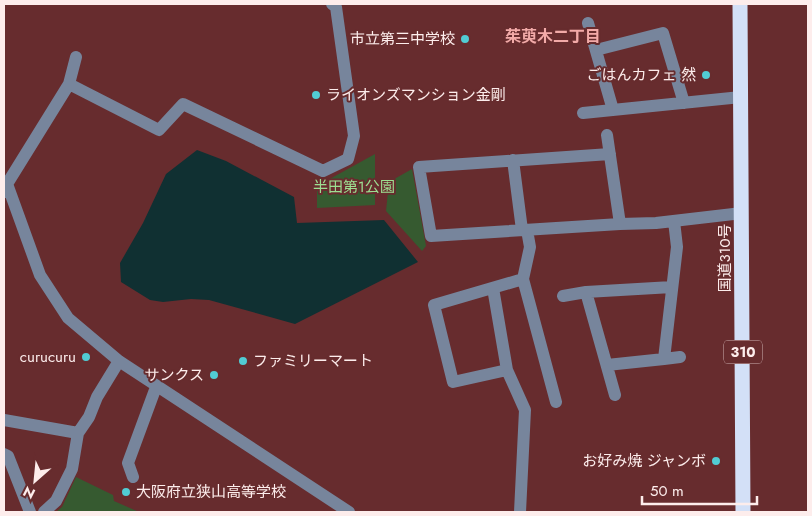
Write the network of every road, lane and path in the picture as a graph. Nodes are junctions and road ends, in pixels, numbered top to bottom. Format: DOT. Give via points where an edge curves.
graph roads {
  1 [pos="332,4"];
  2 [pos="740,4"];
  3 [pos="588,23"];
  4 [pos="596,50"];
  5 [pos="76,57"];
  6 [pos="69,84"];
  7 [pos="741,97"];
  8 [pos="684,102"];
  9 [pos="613,110"];
  10 [pos="583,113"];
  11 [pos="606,135"];
  12 [pos="610,154"];
  13 [pos="513,160"];
  14 [pos="5,184"];
  15 [pos="742,213"];
  16 [pos="674,221"];
  17 [pos="620,224"];
  18 [pos="524,230"];
  19 [pos="523,279"];
  20 [pos="672,287"];
  21 [pos="493,288"];
  22 [pos="586,292"];
  23 [pos="563,296"];
  24 [pos="680,357"];
  25 [pos="664,359"];
  26 [pos="119,361"];
  27 [pos="607,365"];
  28 [pos="507,370"];
  29 [pos="156,387"];
  30 [pos="616,395"];
  31 [pos="556,402"];
  32 [pos="4,420"];
  33 [pos="78,433"];
  34 [pos="4,454"];
  35 [pos="133,478"];
  36 [pos="30,512"];
  37 [pos="44,512"];
  38 [pos="349,512"];
  39 [pos="520,512"];
  40 [pos="743,512"];
  1 -- 6 [label="street" via="336,8 354,136 348,159 323,171 183,104 159,130"];
  2 -- 7 [label="highway, 国道310号 / 310"];
  3 -- 4 [label="street"];
  4 -- 8 [label="street" via="663,33"];
  4 -- 9 [label="street"];
  5 -- 6 [label="street"];
  6 -- 14 [label="street"];
  7 -- 8 [label="street"];
  7 -- 15 [label="highway, 国道310号 / 310"];
  8 -- 9 [label="street"];
  9 -- 10 [label="street"];
  11 -- 12 [label="street"];
  12 -- 13 [label="street"];
  12 -- 17 [label="street"];
  13 -- 18 [label="street"];
  13 -- 18 [label="street" via="419,167 431,236"];
  14 -- 26 [label="street" via="40,275 68,318"];
  15 -- 16 [label="street"];
  15 -- 40 [label="highway, 国道310号 / 310"];
  16 -- 17 [label="street"];
  16 -- 20 [label="street" via="676,247"];
  17 -- 18 [label="street"];
  18 -- 19 [label="street" via="530,247"];
  19 -- 21 [label="street"];
  19 -- 31 [label="street"];
  20 -- 22 [label="street"];
  20 -- 25 [label="street"];
  21 -- 28 [label="street"];
  21 -- 28 [label="street" via="434,305 454,382"];
  22 -- 23 [label="street"];
  22 -- 27 [label="street"];
  24 -- 25 [label="street"];
  25 -- 27 [label="street"];
  26 -- 29 [label="street"];
  26 -- 33 [label="street"];
  27 -- 30 [label="street"];
  28 -- 39 [label="street" via="525,410"];
  29 -- 35 [label="street" via="128,463"];
  29 -- 38 [label="street"];
  32 -- 33 [label="street"];
  33 -- 37 [label="street" via="72,469 56,501"];
  34 -- 36 [label="street" via="8,456"];
}
